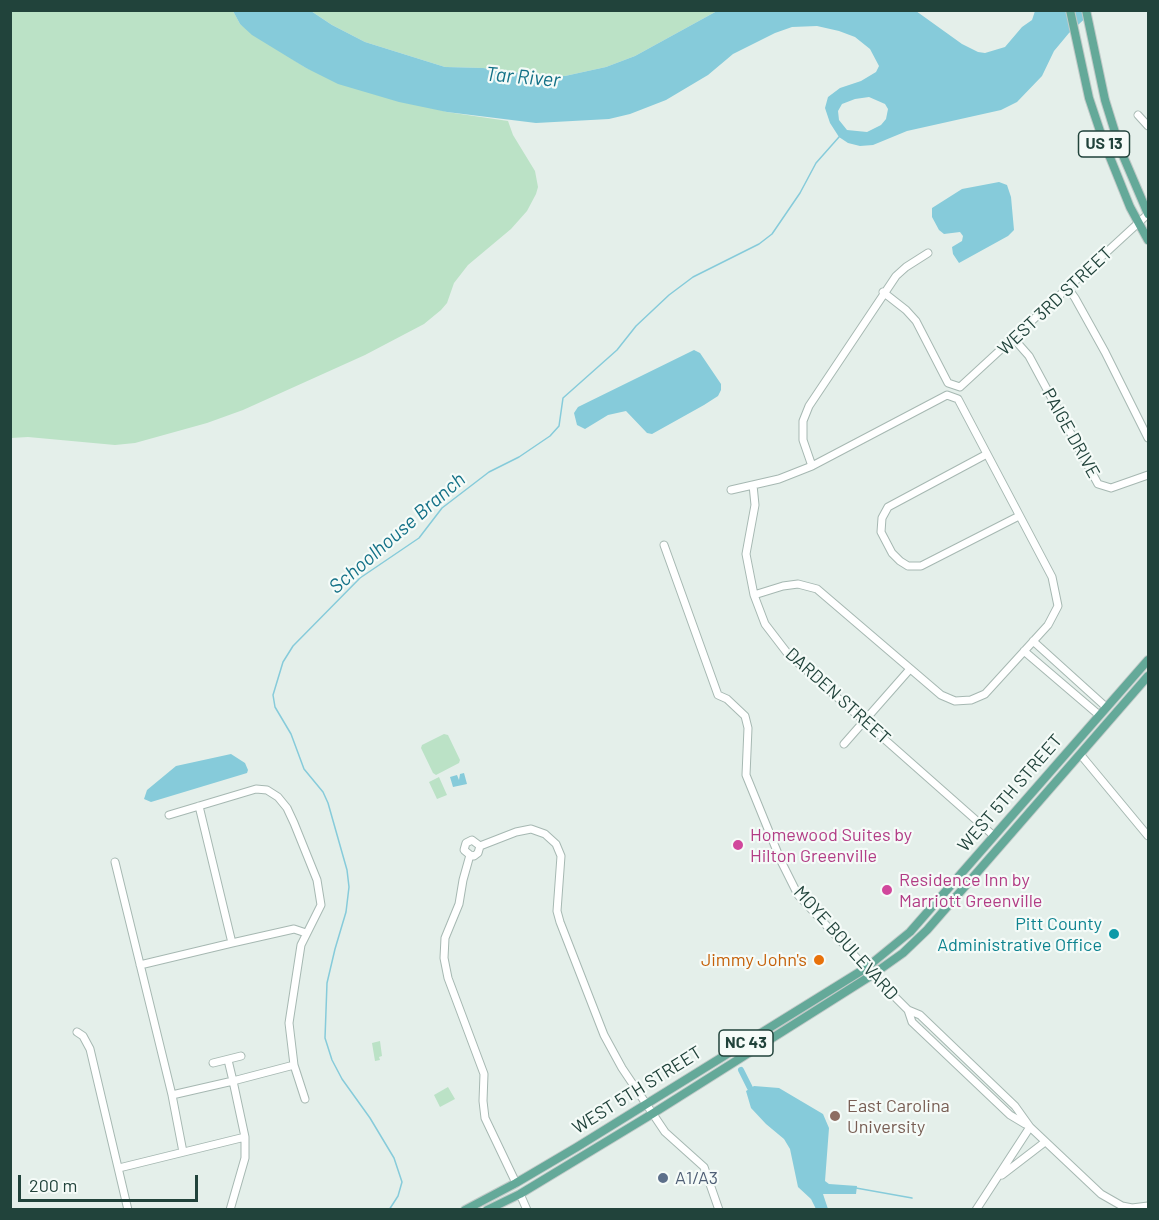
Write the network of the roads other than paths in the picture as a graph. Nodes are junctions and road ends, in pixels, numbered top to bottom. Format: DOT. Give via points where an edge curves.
graph roads {
  1 [pos="1070,10"];
  2 [pos="1086,10"];
  3 [pos="1138,115"];
  4 [pos="1149,126"];
  5 [pos="1148,214"];
  6 [pos="1138,223"];
  7 [pos="1149,240"];
  8 [pos="928,253"];
  9 [pos="1068,288"];
  10 [pos="883,292"];
  11 [pos="1014,339"];
  12 [pos="1149,438"];
  13 [pos="987,454"];
  14 [pos="812,466"];
  15 [pos="1149,475"];
  16 [pos="753,485"];
  17 [pos="731,490"];
  18 [pos="1019,516"];
  19 [pos="664,544"];
  20 [pos="754,595"];
  21 [pos="1033,641"];
  22 [pos="1024,651"];
  23 [pos="1149,660"];
  24 [pos="910,669"];
  25 [pos="1149,676"];
  26 [pos="1106,707"];
  27 [pos="1099,716"];
  28 [pos="865,721"];
  29 [pos="844,744"];
  30 [pos="1080,754"];
  31 [pos="1057,765"];
  32 [pos="1058,780"];
  33 [pos="199,806"];
  34 [pos="169,815"];
  35 [pos="1146,825"];
  36 [pos="1009,834"];
  37 [pos="994,836"];
  38 [pos="1149,836"];
  39 [pos="480,846"];
  40 [pos="470,855"];
  41 [pos="115,862"];
  42 [pos="306,933"];
  43 [pos="232,943"];
  44 [pos="140,965"];
  45 [pos="869,971"];
  46 [pos="77,1032"];
  47 [pos="241,1056"];
  48 [pos="228,1060"];
  49 [pos="213,1063"];
  50 [pos="294,1065"];
  51 [pos="233,1081"];
  52 [pos="172,1095"];
  53 [pos="304,1099"];
  54 [pos="646,1105"];
  55 [pos="652,1114"];
  56 [pos="1030,1127"];
  57 [pos="245,1137"];
  58 [pos="1045,1142"];
  59 [pos="183,1152"];
  60 [pos="119,1168"];
  61 [pos="998,1178"];
  62 [pos="516,1184"];
  63 [pos="520,1194"];
  64 [pos="1149,1206"];
  65 [pos="716,1207"];
  66 [pos="128,1209"];
  67 [pos="230,1209"];
  68 [pos="465,1209"];
  69 [pos="487,1209"];
  70 [pos="527,1209"];
  71 [pos="976,1209"];
  1 -- 6 [label="main road, US 13" via="1089,98"];
  2 -- 5 [label="main road, US 13" via="1105,100 1121,151"];
  3 -- 4 [label="street"];
  5 -- 6 [label="street, WEST 3RD STREET"];
  6 -- 7 [label="main road, US 13"];
  6 -- 9 [label="street, WEST 3RD STREET"];
  8 -- 10 [label="street" via="906,267"];
  9 -- 11 [label="street, WEST 3RD STREET"];
  9 -- 12 [label="street"];
  10 -- 11 [label="street, WEST 3RD STREET" via="916,321 948,383 960,387"];
  10 -- 14 [label="street" via="809,406 803,421 803,440"];
  11 -- 15 [label="street, PAIGE DRIVE" via="1029,356 1098,484 1111,488"];
  13 -- 14 [label="street" via="958,399 946,395"];
  13 -- 18 [label="street"];
  13 -- 18 [label="street" via="888,507 881,532 900,561 908,566 921,566"];
  14 -- 16 [label="street"];
  16 -- 17 [label="street"];
  16 -- 20 [label="street, DARDEN STREET" via="755,505 746,554"];
  18 -- 21 [label="street" via="1052,577 1058,606"];
  19 -- 45 [label="street, MOYE BOULEVARD" via="718,695 745,716 746,775 790,881"];
  20 -- 24 [label="street" via="798,584 817,589"];
  20 -- 28 [label="street, DARDEN STREET" via="765,624 788,654"];
  21 -- 22 [label="street"];
  21 -- 26 [label="street"];
  22 -- 24 [label="street" via="985,694 971,700 956,701 941,695"];
  22 -- 27 [label="street"];
  23 -- 26 [label="main road, WEST 5TH STREET / NC 43"];
  24 -- 28 [label="street"];
  25 -- 30 [label="main road, WEST 5TH STREET / NC 43"];
  26 -- 27 [label="main road, WEST 5TH STREET / NC 43"];
  26 -- 32 [label="main road" via="1108,715 1067,763"];
  27 -- 31 [label="main road, WEST 5TH STREET / NC 43"];
  28 -- 29 [label="street"];
  28 -- 37 [label="street, DARDEN STREET"];
  30 -- 32 [label="main road, WEST 5TH STREET / NC 43"];
  30 -- 35 [label="street"];
  31 -- 36 [label="main road"];
  31 -- 37 [label="main road, WEST 5TH STREET / NC 43"];
  32 -- 36 [label="main road, WEST 5TH STREET / NC 43"];
  33 -- 34 [label="street"];
  33 -- 42 [label="street" via="256,789 267,790 282,802 317,880 321,905"];
  33 -- 43 [label="street"];
  35 -- 38 [label="street"];
  36 -- 45 [label="main road, WEST 5TH STREET / NC 43" via="927,930 903,952"];
  37 -- 45 [label="main road, WEST 5TH STREET / NC 43" via="910,932"];
  39 -- 40 [label="street" via="477,854"];
  39 -- 40 [label="street" via="475,840 468,841 464,850"];
  39 -- 54 [label="street" via="531,830 545,834 556,844 561,856 557,911 560,922 604,1035"];
  40 -- 62 [label="street" via="444,958 448,980 484,1074 485,1118"];
  41 -- 44 [label="street"];
  42 -- 43 [label="street" via="294,929"];
  42 -- 50 [label="street" via="289,1023"];
  43 -- 44 [label="street"];
  44 -- 52 [label="street"];
  45 -- 54 [label="main road, WEST 5TH STREET / NC 43"];
  45 -- 55 [label="main road, WEST 5TH STREET / NC 43"];
  45 -- 56 [label="street, MOYE BOULEVARD" via="908,1011 912,1022 1010,1115"];
  46 -- 60 [label="street" via="90,1049"];
  47 -- 48 [label="street"];
  48 -- 49 [label="street"];
  48 -- 51 [label="street"];
  50 -- 51 [label="street"];
  50 -- 53 [label="street"];
  51 -- 52 [label="street"];
  51 -- 57 [label="street"];
  52 -- 59 [label="street"];
  54 -- 55 [label="street"];
  54 -- 62 [label="main road, WEST 5TH STREET / NC 43"];
  55 -- 63 [label="main road, WEST 5TH STREET / NC 43"];
  55 -- 65 [label="street" via="665,1132 704,1167 715,1193"];
  56 -- 58 [label="street, MOYE BOULEVARD"];
  56 -- 61 [label="street"];
  57 -- 59 [label="street"];
  57 -- 67 [label="street" via="245,1158"];
  58 -- 61 [label="street"];
  58 -- 64 [label="street, MOYE BOULEVARD" via="1110,1201 1132,1208"];
  59 -- 60 [label="street"];
  60 -- 66 [label="street"];
  61 -- 71 [label="street"];
  62 -- 68 [label="main road, WEST 5TH STREET / NC 43"];
  63 -- 69 [label="main road, WEST 5TH STREET / NC 43"];
  63 -- 70 [label="street"];
}
